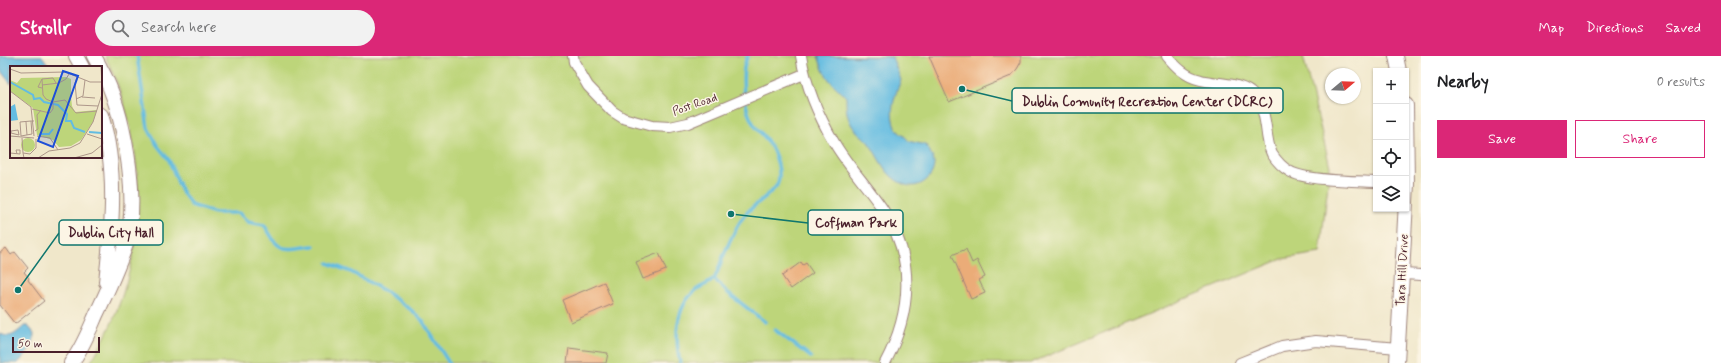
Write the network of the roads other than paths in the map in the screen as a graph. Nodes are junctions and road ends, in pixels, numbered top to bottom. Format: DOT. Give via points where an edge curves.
graph roads {
  1 [pos="76,56"];
  2 [pos="94,56"];
  3 [pos="573,56"];
  4 [pos="801,56"];
  5 [pos="1167,56"];
  6 [pos="1396,56"];
  7 [pos="81,66"];
  8 [pos="99,66"];
  9 [pos="1398,68"];
  10 [pos="102,73"];
  11 [pos="804,74"];
  12 [pos="102,120"];
  13 [pos="1406,140"];
  14 [pos="1407,176"];
  15 [pos="1373,182"];
  16 [pos="1405,212"];
  17 [pos="1402,274"];
  18 [pos="1421,276"];
  19 [pos="103,300"];
  20 [pos="1398,348"];
  21 [pos="71,363"];
  22 [pos="885,363"];
  23 [pos="1240,363"];
  24 [pos="1397,363"];
  1 -- 7 [label="main road"];
  2 -- 8 [label="main road"];
  3 -- 11 [label="street, Post Road" via="588,86 612,111 623,118 652,126 670,127 688,123"];
  4 -- 11 [label="street"];
  5 -- 15 [label="street" via="1187,75 1200,80 1229,84 1250,92 1259,100 1272,153 1289,171 1328,179"];
  6 -- 9 [label="main road"];
  10 -- 19 [label="main road" via="117,108 131,192 126,243"];
  11 -- 22 [label="street" via="835,145 882,209 896,232 904,258 907,282 903,317"];
  12 -- 19 [label="main road" via="113,193"];
  13 -- 14 [label="main road, Tara Hill Drive"];
  16 -- 17 [label="main road, Tara Hill Drive"];
  17 -- 18 [label="street"];
  17 -- 20 [label="main road, Tara Hill Drive"];
  19 -- 21 [label="main road"];
  20 -- 23 [label="street" via="1316,341 1282,346"];
  20 -- 24 [label="main road, Tara Hill Drive"];
}
